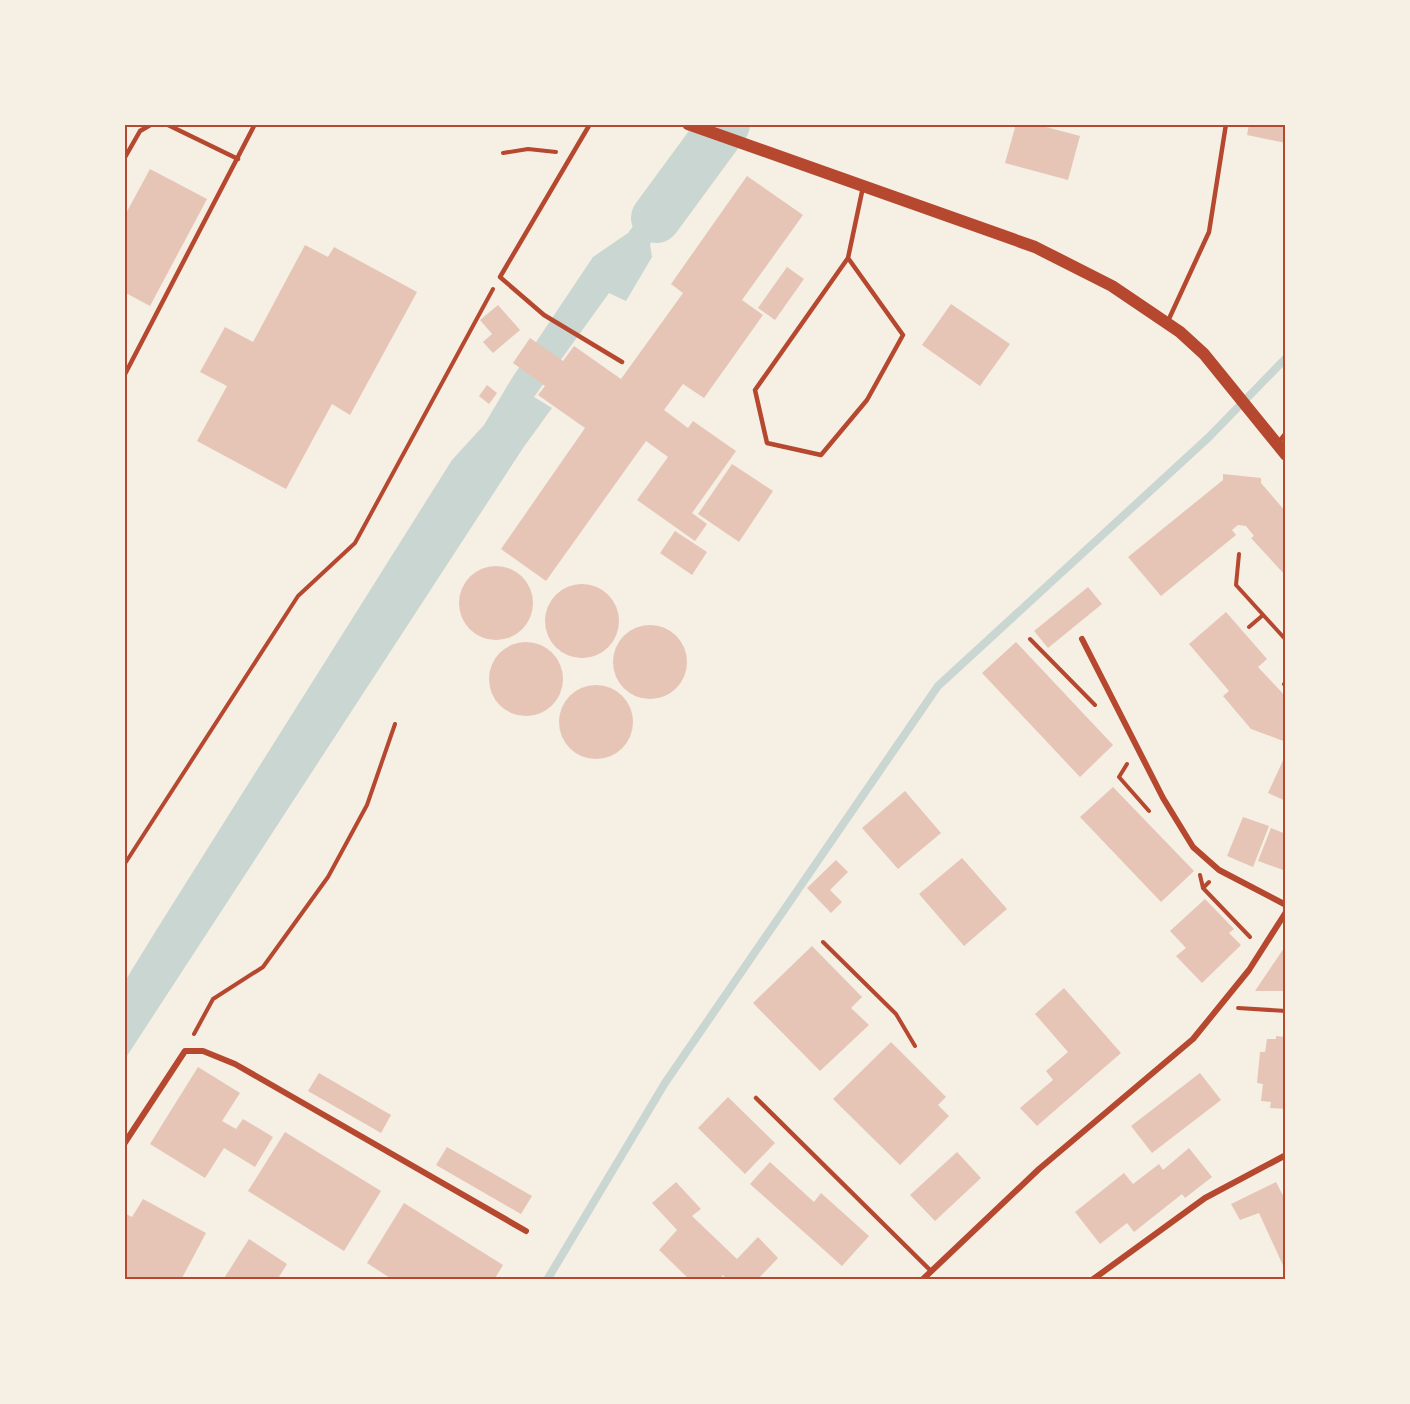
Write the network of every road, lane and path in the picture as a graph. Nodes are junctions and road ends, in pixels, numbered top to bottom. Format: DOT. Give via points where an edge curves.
graph roads {
  1 [pos="152,124"];
  2 [pos="166,124"];
  3 [pos="255,124"];
  4 [pos="590,124"];
  5 [pos="688,124"];
  6 [pos="1226,124"];
  7 [pos="503,153"];
  8 [pos="573,154"];
  9 [pos="124,159"];
  10 [pos="238,159"];
  11 [pos="863,185"];
  12 [pos="848,258"];
  13 [pos="500,277"];
  14 [pos="1167,323"];
  15 [pos="622,362"];
  16 [pos="124,376"];
  17 [pos="1286,433"];
  18 [pos="1277,444"];
  19 [pos="1286,455"];
  20 [pos="1239,554"];
  21 [pos="1263,615"];
  22 [pos="1249,627"];
  23 [pos="1030,639"];
  24 [pos="1082,639"];
  25 [pos="1286,640"];
  26 [pos="1096,706"];
  27 [pos="394,724"];
  28 [pos="124,865"];
  29 [pos="1219,870"];
  30 [pos="1286,905"];
  31 [pos="1286,912"];
  32 [pos="823,942"];
  33 [pos="1261,950"];
  34 [pos="1220,1006"];
  35 [pos="1286,1011"];
  36 [pos="915,1046"];
  37 [pos="185,1051"];
  38 [pos="756,1098"];
  39 [pos="124,1144"];
  40 [pos="1286,1155"];
  41 [pos="526,1231"];
  42 [pos="930,1270"];
  43 [pos="921,1280"];
  44 [pos="1092,1280"];
  1 -- 9 [label="lane" via="140,130"];
  2 -- 10 [label="lane"];
  3 -- 10 [label="lane"];
  4 -- 8 [label="lane"];
  5 -- 11 [label="main road"];
  6 -- 14 [label="lane" via="1209,232"];
  7 -- 8 [label="path" via="528,149"];
  8 -- 13 [label="lane"];
  10 -- 16 [label="lane"];
  11 -- 12 [label="lane"];
  11 -- 14 [label="main road" via="1035,247 1112,286"];
  12 -- 12 [label="lane" via="755,390 767,443 821,455 867,400 903,335"];
  13 -- 15 [label="lane" via="544,315"];
  13 -- 28 [label="path" via="355,543 298,596"];
  14 -- 18 [label="main road" via="1204,354"];
  17 -- 18 [label="lane"];
  18 -- 19 [label="main road"];
  20 -- 21 [label="path" via="1236,585"];
  21 -- 22 [label="path"];
  21 -- 25 [label="path"];
  23 -- 26 [label="path"];
  24 -- 29 [label="street" via="1163,798 1193,847"];
  27 -- 37 [label="path" via="367,805 328,877 263,967 213,999"];
  29 -- 30 [label="street"];
  29 -- 33 [label="path" via="1203,888"];
  31 -- 33 [label="street"];
  32 -- 36 [label="path" via="896,1014"];
  33 -- 34 [label="street"];
  34 -- 35 [label="path"];
  34 -- 42 [label="street" via="1193,1039 1039,1169"];
  37 -- 39 [label="street"];
  37 -- 41 [label="street" via="203,1051 235,1064"];
  38 -- 42 [label="lane"];
  40 -- 44 [label="street" via="1205,1198"];
  42 -- 43 [label="street"];
}
